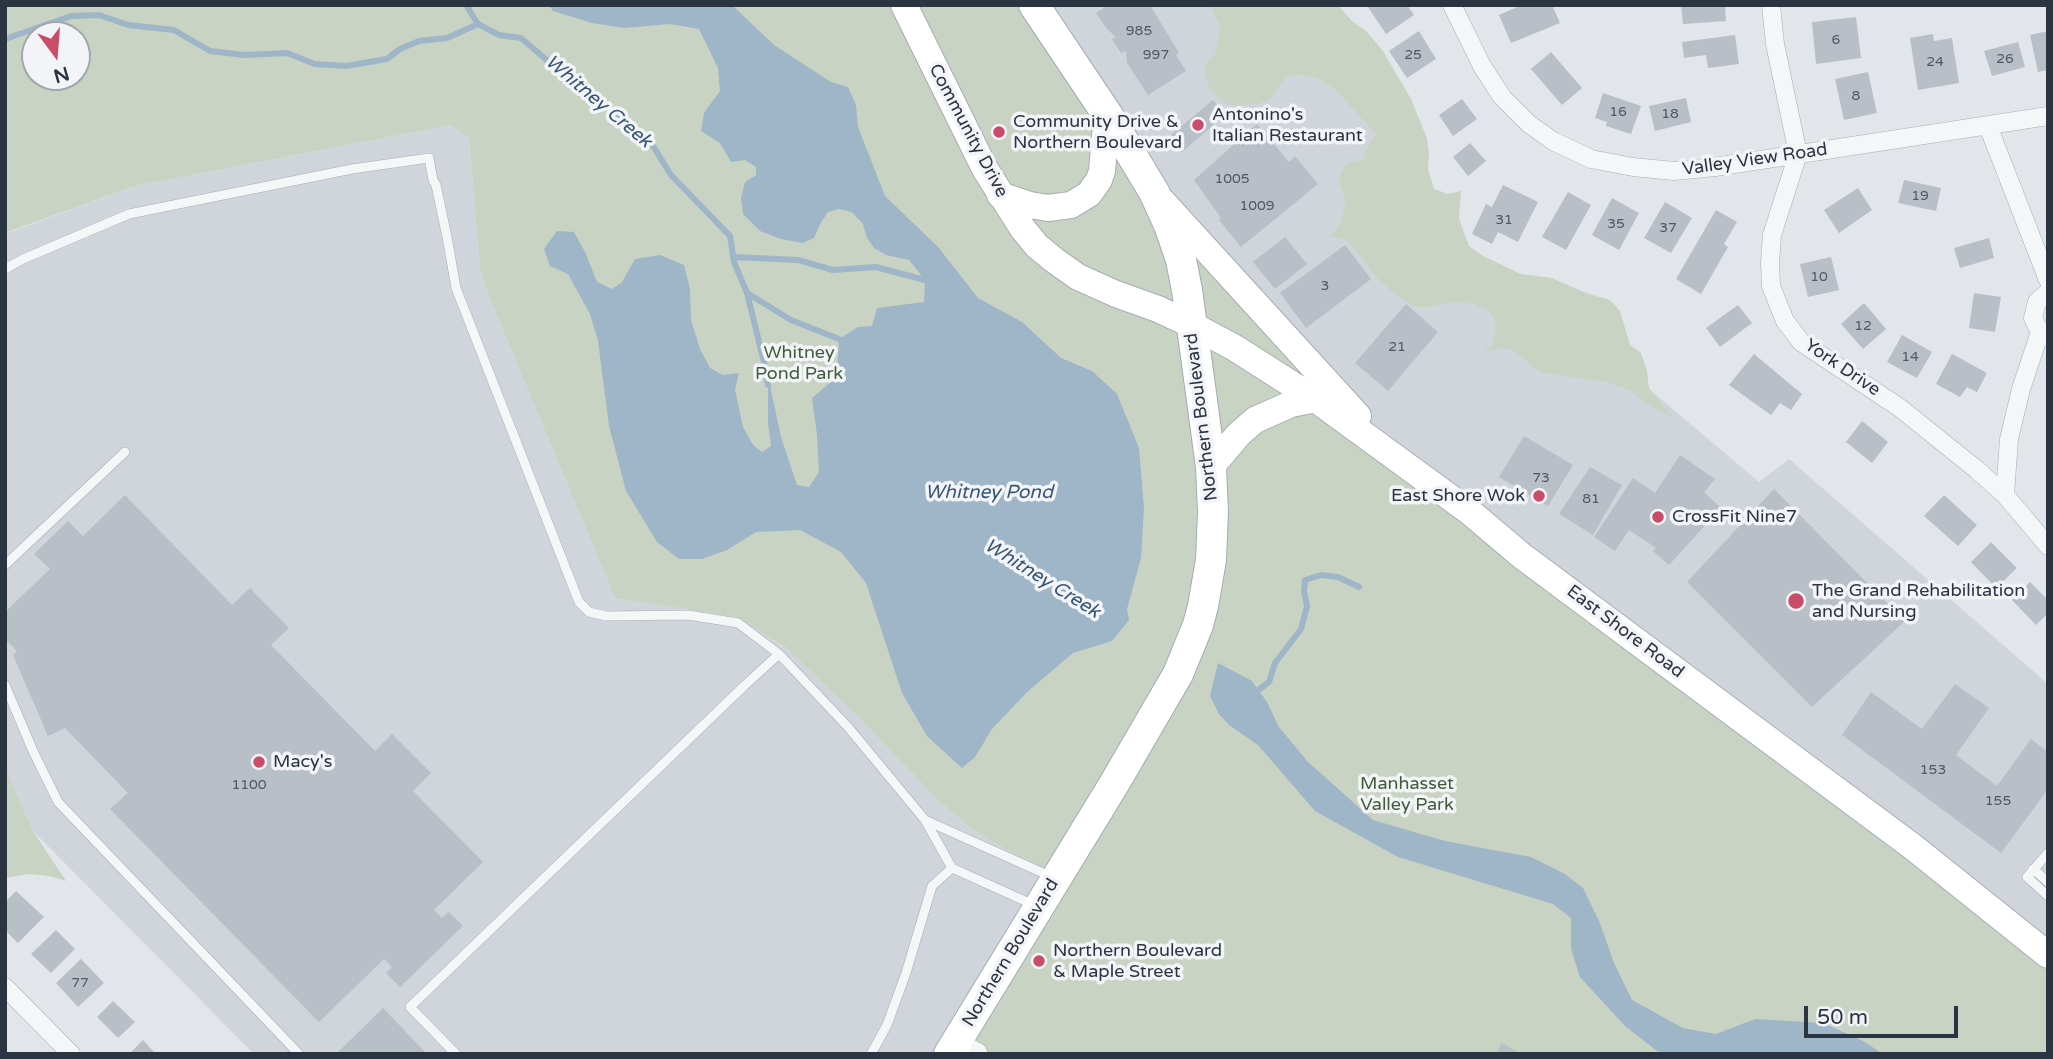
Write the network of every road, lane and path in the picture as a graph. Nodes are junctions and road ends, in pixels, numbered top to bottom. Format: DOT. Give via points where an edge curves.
graph roads {
  1 [pos="905,5"];
  2 [pos="1034,5"];
  3 [pos="1452,5"];
  4 [pos="1771,5"];
  5 [pos="1107,114"];
  6 [pos="2048,116"];
  7 [pos="1988,126"];
  8 [pos="1798,154"];
  9 [pos="1154,192"];
  10 [pos="1000,195"];
  11 [pos="5,269"];
  12 [pos="2048,280"];
  13 [pos="2048,292"];
  14 [pos="1192,325"];
  15 [pos="2044,335"];
  16 [pos="1318,401"];
  17 [pos="125,452"];
  18 [pos="1396,459"];
  19 [pos="1211,467"];
  20 [pos="2005,495"];
  21 [pos="2048,546"];
  22 [pos="5,565"];
  23 [pos="779,654"];
  24 [pos="5,685"];
  25 [pos="925,820"];
  26 [pos="2048,853"];
  27 [pos="951,868"];
  28 [pos="2033,869"];
  29 [pos="1057,879"];
  30 [pos="2048,881"];
  31 [pos="2048,897"];
  32 [pos="1039,907"];
  33 [pos="2048,955"];
  34 [pos="5,987"];
  35 [pos="960,1050"];
  36 [pos="71,1054"];
  37 [pos="299,1054"];
  38 [pos="456,1054"];
  39 [pos="871,1054"];
  1 -- 10 [label="main road, Community Drive"];
  2 -- 5 [label="main road, Northern Boulevard"];
  3 -- 8 [label="street, Valley View Road" via="1502,97 1545,136 1591,159 1674,171"];
  4 -- 8 [label="street, York Drive" via="1774,44"];
  5 -- 9 [label="main road, Northern Boulevard"];
  5 -- 10 [label="main road" via="1102,171 1089,194 1071,205 1048,208"];
  6 -- 7 [label="street, Valley View Road"];
  7 -- 8 [label="street, Valley View Road"];
  7 -- 12 [label="street"];
  8 -- 20 [label="street, York Drive" via="1773,235 1770,263 1771,286 1785,321 1801,342 1917,421"];
  9 -- 14 [label="main road, Northern Boulevard" via="1181,260"];
  9 -- 18 [label="main road"];
  10 -- 14 [label="main road, Community Drive" via="1037,246 1062,266"];
  11 -- 23 [label="lane" via="129,214 429,158 456,288 579,602 589,612 606,616 688,615 738,623"];
  13 -- 15 [label="street" via="2034,310 2036,326"];
  14 -- 16 [label="main road, East Shore Road"];
  14 -- 19 [label="main road, Northern Boulevard"];
  15 -- 20 [label="street" via="2021,389 2009,439"];
  16 -- 18 [label="main road, East Shore Road"];
  16 -- 19 [label="main road" via="1291,404 1255,420"];
  17 -- 22 [label="lane"];
  18 -- 33 [label="main road, East Shore Road" via="1913,847"];
  19 -- 29 [label="main road, Northern Boulevard" via="1210,560 1193,637 1178,674"];
  20 -- 21 [label="street, York Drive"];
  23 -- 25 [label="lane" via="848,727"];
  23 -- 38 [label="lane" via="410,1007"];
  24 -- 37 [label="lane" via="58,802"];
  25 -- 27 [label="lane"];
  25 -- 29 [label="lane"];
  26 -- 28 [label="lane"];
  27 -- 32 [label="lane"];
  27 -- 39 [label="lane" via="932,886 906,973"];
  28 -- 30 [label="lane"];
  28 -- 31 [label="lane" via="2026,877"];
  29 -- 32 [label="main road, Northern Boulevard"];
  32 -- 35 [label="main road, Northern Boulevard"];
  34 -- 36 [label="street"];
}
